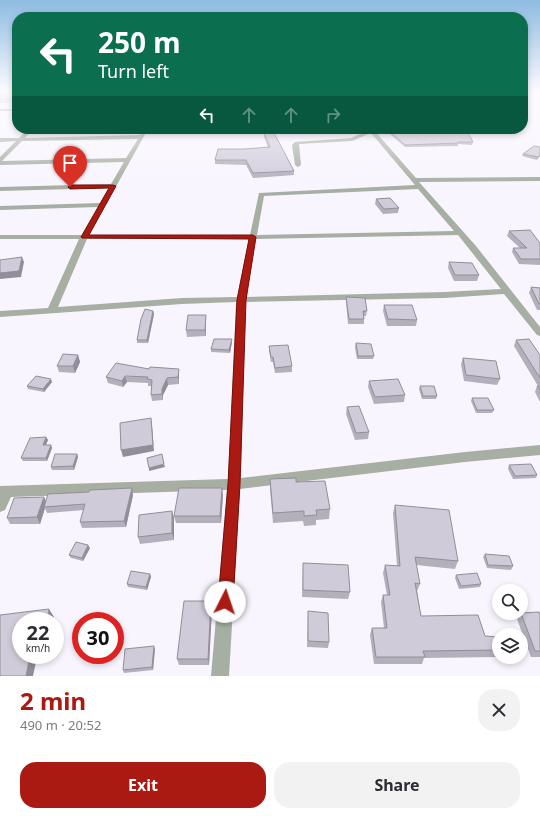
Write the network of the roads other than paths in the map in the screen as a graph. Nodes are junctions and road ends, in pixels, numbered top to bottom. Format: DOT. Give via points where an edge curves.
graph roads {
  1 [pos="25,134"];
  2 [pos="143,134"];
  3 [pos="363,134"];
  4 [pos="374,134"];
  5 [pos="141,137"];
  6 [pos="19,139"];
  7 [pos="0,140"];
  8 [pos="128,160"];
  9 [pos="0,161"];
  10 [pos="298,165"];
  11 [pos="540,179"];
  12 [pos="416,184"];
  13 [pos="113,186"];
  14 [pos="0,189"];
  15 [pos="102,205"];
  16 [pos="0,208"];
  17 [pos="460,233"];
  18 [pos="84,237"];
  19 [pos="253,237"];
  20 [pos="0,238"];
  21 [pos="506,291"];
  22 [pos="241,300"];
  23 [pos="52,310"];
  24 [pos="0,314"];
  25 [pos="538,328"];
  26 [pos="540,450"];
  27 [pos="234,484"];
  28 [pos="3,492"];
  29 [pos="0,506"];
  30 [pos="220,676"];
  1 -- 6 [label="street"];
  2 -- 5 [label="street"];
  3 -- 10 [label="street" via="352,139 296,143"];
  4 -- 12 [label="street"];
  5 -- 6 [label="street"];
  5 -- 8 [label="street"];
  6 -- 7 [label="street"];
  6 -- 9 [label="street"];
  8 -- 9 [label="street"];
  8 -- 13 [label="street"];
  11 -- 12 [label="street"];
  12 -- 17 [label="street"];
  12 -- 19 [label="street" via="261,194"];
  13 -- 14 [label="street"];
  13 -- 15 [label="street"];
  15 -- 16 [label="street"];
  15 -- 18 [label="street"];
  17 -- 19 [label="street"];
  17 -- 21 [label="street"];
  18 -- 19 [label="street"];
  18 -- 20 [label="street"];
  18 -- 23 [label="street"];
  19 -- 22 [label="street"];
  21 -- 22 [label="street"];
  21 -- 25 [label="street"];
  22 -- 23 [label="street" via="182,301"];
  22 -- 27 [label="street"];
  23 -- 24 [label="street"];
  26 -- 27 [label="street"];
  27 -- 28 [label="street"];
  27 -- 30 [label="street"];
  28 -- 29 [label="street"];
}
